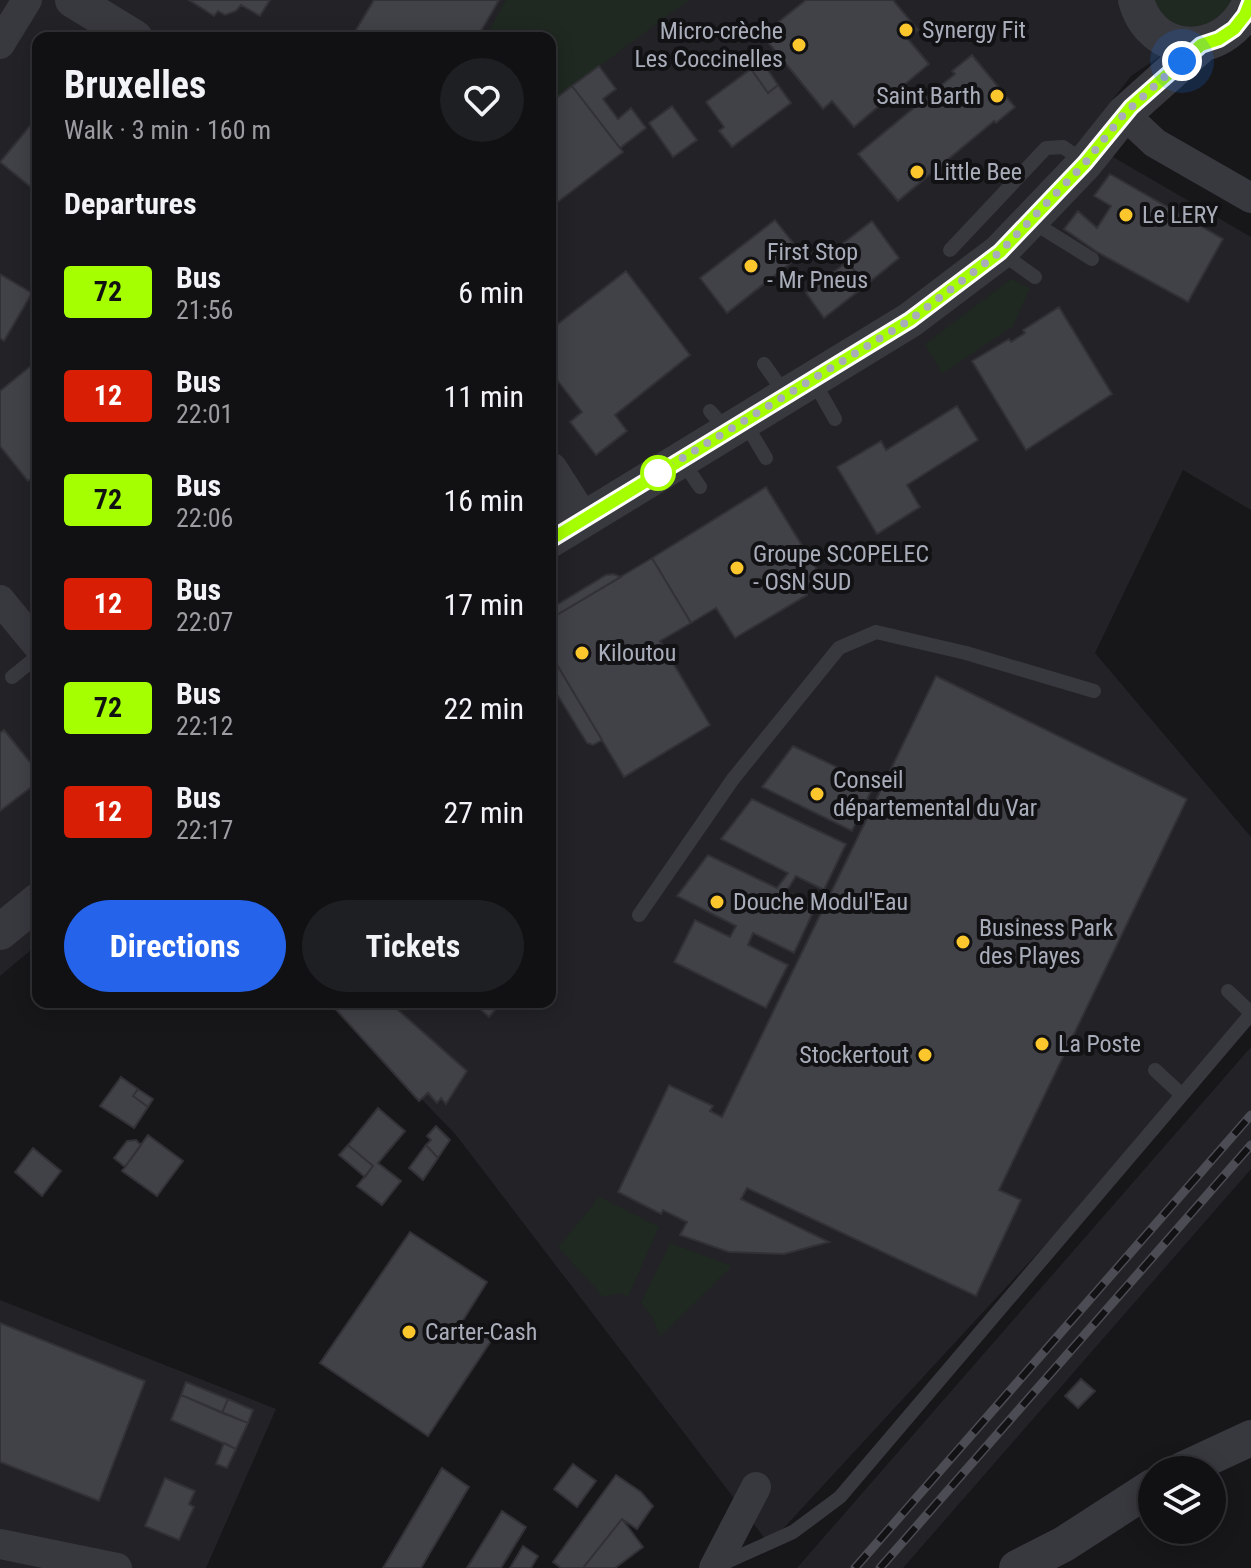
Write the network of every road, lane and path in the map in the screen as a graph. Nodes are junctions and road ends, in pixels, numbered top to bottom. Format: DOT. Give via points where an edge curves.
graph roads {
  1 [pos="27,0"];
  2 [pos="73,0"];
  3 [pos="1138,8"];
  4 [pos="1249,9"];
  5 [pos="125,32"];
  6 [pos="0,44"];
  7 [pos="1201,45"];
  8 [pos="1127,110"];
  9 [pos="1085,163"];
  10 [pos="1251,198"];
  11 [pos="1031,221"];
  12 [pos="1000,252"];
  13 [pos="1092,259"];
  14 [pos="953,261"];
  15 [pos="1035,277"];
  16 [pos="764,364"];
  17 [pos="799,387"];
  18 [pos="835,419"];
  19 [pos="727,421"];
  20 [pos="766,458"];
  21 [pos="556,479"];
  22 [pos="582,520"];
  23 [pos="556,536"];
  24 [pos="0,600"];
  25 [pos="32,639"];
  26 [pos="32,661"];
  27 [pos="12,677"];
  28 [pos="1094,691"];
  29 [pos="32,906"];
  30 [pos="639,915"];
  31 [pos="0,932"];
  32 [pos="1228,991"];
  33 [pos="1251,1014"];
  34 [pos="1155,1070"];
  35 [pos="1182,1095"];
  36 [pos="1251,1438"];
  37 [pos="1212,1456"];
  38 [pos="756,1487"];
  39 [pos="1138,1496"];
  40 [pos="0,1544"];
  41 [pos="117,1568"];
  42 [pos="714,1568"];
  43 [pos="1017,1568"];
  1 -- 6 [label="street"];
  2 -- 5 [label="street"];
  3 -- 7 [label="street" via="1173,42"];
  3 -- 8 [label="street" via="1143,75"];
  4 -- 7 [label="street" via="1234,29"];
  7 -- 8 [label="street"];
  8 -- 9 [label="street"];
  8 -- 10 [label="street" via="1155,143"];
  9 -- 11 [label="street"];
  9 -- 14 [label="lane" via="1063,147 1046,148"];
  11 -- 12 [label="street"];
  11 -- 13 [label="lane"];
  12 -- 14 [label="street"];
  12 -- 15 [label="lane"];
  14 -- 17 [label="street" via="910,320"];
  16 -- 17 [label="lane"];
  17 -- 18 [label="lane"];
  17 -- 19 [label="street"];
  19 -- 20 [label="lane"];
  19 -- 22 [label="street" via="690,473"];
  21 -- 22 [label="street"];
  22 -- 23 [label="street"];
  24 -- 25 [label="street"];
  26 -- 27 [label="lane"];
  28 -- 30 [label="lane" via="876,632 839,648 733,779"];
  29 -- 31 [label="street"];
  32 -- 33 [label="lane"];
  33 -- 35 [label="lane"];
  34 -- 35 [label="lane"];
  35 -- 42 [label="lane" via="840,1497 793,1532"];
  36 -- 37 [label="street"];
  38 -- 42 [label="street"];
  39 -- 43 [label="street"];
  40 -- 41 [label="street" via="63,1547"];
}
